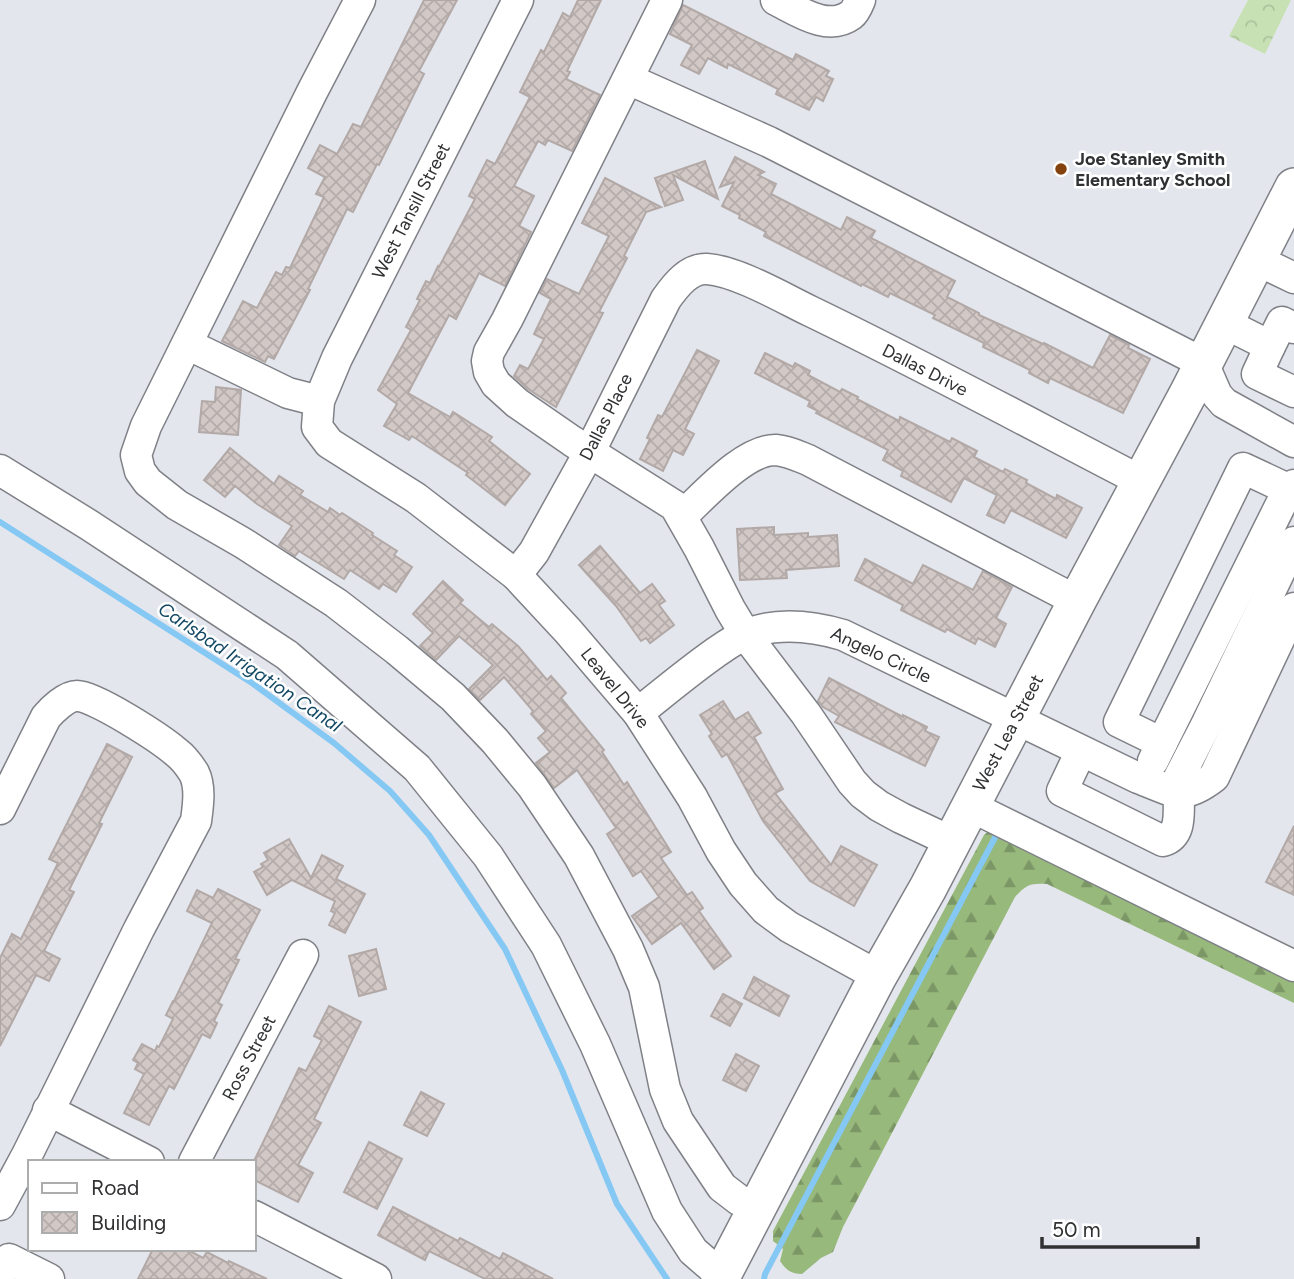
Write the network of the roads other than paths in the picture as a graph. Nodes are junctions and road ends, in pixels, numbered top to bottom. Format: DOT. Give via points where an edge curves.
graph roads {
  1 [pos="360,0"];
  2 [pos="518,0"];
  3 [pos="667,0"];
  4 [pos="776,0"];
  5 [pos="857,7"];
  6 [pos="628,79"];
  7 [pos="1289,204"];
  8 [pos="1257,260"];
  9 [pos="705,269"];
  10 [pos="1294,278"];
  11 [pos="1224,323"];
  12 [pos="1294,328"];
  13 [pos="187,344"];
  14 [pos="1270,346"];
  15 [pos="1203,363"];
  16 [pos="1294,392"];
  17 [pos="318,414"];
  18 [pos="1294,442"];
  19 [pos="590,451"];
  20 [pos="0,470"];
  21 [pos="1142,481"];
  22 [pos="1293,493"];
  23 [pos="682,516"];
  24 [pos="1294,542"];
  25 [pos="516,575"];
  26 [pos="1077,601"];
  27 [pos="1294,608"];
  28 [pos="745,634"];
  29 [pos="638,713"];
  30 [pos="1016,720"];
  31 [pos="1162,743"];
  32 [pos="1081,751"];
  33 [pos="1163,787"];
  34 [pos="970,806"];
  35 [pos="0,809"];
  36 [pos="953,842"];
  37 [pos="303,955"];
  38 [pos="1294,966"];
  39 [pos="878,976"];
  40 [pos="48,1110"];
  41 [pos="145,1160"];
  42 [pos="195,1160"];
  43 [pos="0,1205"];
  44 [pos="758,1208"];
  45 [pos="256,1217"];
  46 [pos="0,1274"];
  47 [pos="721,1277"];
  48 [pos="49,1279"];
  49 [pos="376,1279"];
  1 -- 13 [label="street"];
  2 -- 17 [label="street, West Tansill Street" via="337,358"];
  3 -- 6 [label="street"];
  4 -- 5 [label="street" via="821,20 836,21"];
  6 -- 15 [label="street" via="769,142"];
  6 -- 19 [label="street" via="487,361 496,384"];
  7 -- 8 [label="main road, West Lea Street"];
  8 -- 10 [label="street"];
  8 -- 11 [label="main road, West Lea Street"];
  9 -- 19 [label="street, Dallas Place" via="686,276 666,299"];
  9 -- 21 [label="street, Dallas Drive" via="736,276 826,319"];
  11 -- 14 [label="street"];
  11 -- 15 [label="main road, West Lea Street"];
  12 -- 14 [label="street" via="1282,322"];
  13 -- 17 [label="street" via="288,393"];
  13 -- 44 [label="street" via="136,455 148,482 177,505 336,603 453,697 495,741 579,856 628,949 645,987 664,1089 678,1121 722,1187"];
  14 -- 16 [label="street" via="1256,374"];
  15 -- 18 [label="street" via="1224,403"];
  15 -- 21 [label="main road, West Lea Street"];
  17 -- 25 [label="street, Leavel Drive" via="329,443 416,498"];
  19 -- 23 [label="street" via="668,500"];
  19 -- 25 [label="street, Dallas Place" via="534,552"];
  20 -- 47 [label="street" via="287,655 417,768 488,856 546,945 667,1211 693,1251"];
  21 -- 26 [label="main road, West Lea Street"];
  22 -- 31 [label="street" via="1281,504"];
  22 -- 31 [label="street" via="1243,468 1119,722"];
  22 -- 33 [label="street" via="1285,528"];
  23 -- 26 [label="street" via="737,465 760,453 788,452"];
  23 -- 28 [label="street"];
  24 -- 33 [label="street" via="1207,723"];
  25 -- 29 [label="street, Leavel Drive"];
  26 -- 30 [label="main road, West Lea Street"];
  27 -- 33 [label="street" via="1214,777 1186,793"];
  28 -- 29 [label="street, Angelo Circle"];
  28 -- 30 [label="street, Angelo Circle" via="790,626 843,635"];
  28 -- 36 [label="street" via="863,794"];
  29 -- 39 [label="street, Leavel Drive" via="728,862 766,910"];
  30 -- 32 [label="street, Angelo Circle"];
  30 -- 34 [label="main road, West Lea Street"];
  31 -- 33 [label="street"];
  32 -- 33 [label="street, Angelo Circle"];
  32 -- 33 [label="street" via="1062,792 1163,841 1177,832"];
  34 -- 36 [label="main road, West Lea Street"];
  34 -- 38 [label="street"];
  35 -- 40 [label="street" via="46,718 77,696 145,730 177,752 195,775 196,821"];
  36 -- 39 [label="main road, West Lea Street"];
  37 -- 42 [label="street, Ross Street"];
  39 -- 44 [label="main road, West Lea Street"];
  40 -- 41 [label="street"];
  40 -- 43 [label="street"];
  44 -- 47 [label="main road, West Lea Street"];
  45 -- 49 [label="street"];
  46 -- 48 [label="street" via="9,1259"];
}
